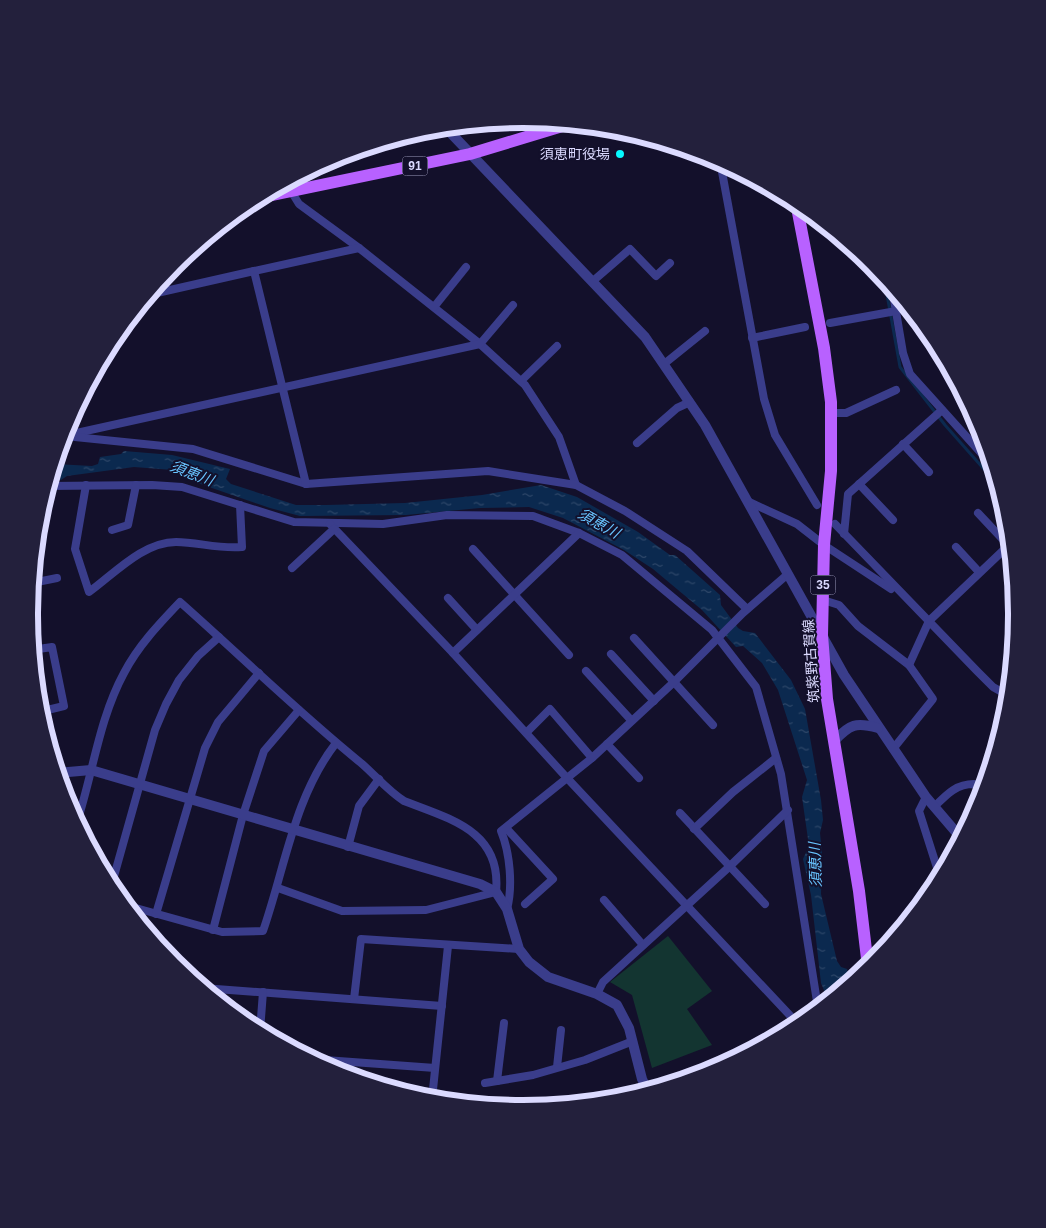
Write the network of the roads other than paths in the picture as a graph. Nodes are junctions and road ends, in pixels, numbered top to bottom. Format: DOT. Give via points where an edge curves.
graph roads {
  1 [pos="550,130"];
  2 [pos="452,134"];
  3 [pos="470,154"];
  4 [pos="724,172"];
  5 [pos="291,191"];
  6 [pos="282,193"];
  7 [pos="798,214"];
  8 [pos="359,248"];
  9 [pos="670,263"];
  10 [pos="466,267"];
  11 [pos="254,271"];
  12 [pos="593,281"];
  13 [pos="160,292"];
  14 [pos="894,302"];
  15 [pos="514,305"];
  16 [pos="434,307"];
  17 [pos="896,311"];
  18 [pos="830,323"];
  19 [pos="805,327"];
  20 [pos="705,331"];
  21 [pos="752,338"];
  22 [pos="480,344"];
  23 [pos="557,346"];
  24 [pos="664,364"];
  25 [pos="521,381"];
  26 [pos="282,389"];
  27 [pos="896,390"];
  28 [pos="690,402"];
  29 [pos="942,410"];
  30 [pos="831,413"];
  31 [pos="72,434"];
  32 [pos="71,437"];
  33 [pos="637,443"];
  34 [pos="903,444"];
  35 [pos="981,452"];
  36 [pos="929,472"];
  37 [pos="306,484"];
  38 [pos="859,484"];
  39 [pos="86,485"];
  40 [pos="136,485"];
  41 [pos="576,485"];
  42 [pos="55,486"];
  43 [pos="747,501"];
  44 [pos="817,505"];
  45 [pos="240,506"];
  46 [pos="978,513"];
  47 [pos="893,520"];
  48 [pos="835,524"];
  49 [pos="332,526"];
  50 [pos="112,530"];
  51 [pos="579,533"];
  52 [pos="844,534"];
  53 [pos="1002,537"];
  54 [pos="824,545"];
  55 [pos="956,547"];
  56 [pos="473,549"];
  57 [pos="1004,550"];
  58 [pos="292,568"];
  59 [pos="979,572"];
  60 [pos="788,574"];
  61 [pos="57,578"];
  62 [pos="39,582"];
  63 [pos="514,594"];
  64 [pos="903,597"];
  65 [pos="448,598"];
  66 [pos="823,600"];
  67 [pos="745,611"];
  68 [pos="929,621"];
  69 [pos="477,630"];
  70 [pos="822,635"];
  71 [pos="219,636"];
  72 [pos="719,636"];
  73 [pos="634,638"];
  74 [pos="39,649"];
  75 [pos="453,653"];
  76 [pos="611,654"];
  77 [pos="569,655"];
  78 [pos="908,665"];
  79 [pos="586,671"];
  80 [pos="259,672"];
  81 [pos="674,682"];
  82 [pos="1002,691"];
  83 [pos="654,701"];
  84 [pos="47,710"];
  85 [pos="299,710"];
  86 [pos="631,720"];
  87 [pos="713,725"];
  88 [pos="878,728"];
  89 [pos="527,732"];
  90 [pos="834,741"];
  91 [pos="336,743"];
  92 [pos="607,744"];
  93 [pos="893,749"];
  94 [pos="592,758"];
  95 [pos="776,758"];
  96 [pos="91,770"];
  97 [pos="64,772"];
  98 [pos="379,778"];
  99 [pos="567,778"];
  100 [pos="639,778"];
  101 [pos="140,785"];
  102 [pos="977,787"];
  103 [pos="926,797"];
  104 [pos="191,800"];
  105 [pos="934,807"];
  106 [pos="788,810"];
  107 [pos="80,812"];
  108 [pos="680,813"];
  109 [pos="243,815"];
  110 [pos="506,828"];
  111 [pos="694,828"];
  112 [pos="292,830"];
  113 [pos="956,832"];
  114 [pos="348,847"];
  115 [pos="729,867"];
  116 [pos="937,867"];
  117 [pos="114,876"];
  118 [pos="278,888"];
  119 [pos="496,892"];
  120 [pos="604,900"];
  121 [pos="526,904"];
  122 [pos="765,904"];
  123 [pos="687,906"];
  124 [pos="137,908"];
  125 [pos="507,909"];
  126 [pos="156,914"];
  127 [pos="213,930"];
  128 [pos="643,945"];
  129 [pos="448,946"];
  130 [pos="519,949"];
  131 [pos="867,956"];
  132 [pos="215,989"];
  133 [pos="263,992"];
  134 [pos="597,994"];
  135 [pos="354,999"];
  136 [pos="817,1001"];
  137 [pos="442,1006"];
  138 [pos="793,1018"];
  139 [pos="504,1022"];
  140 [pos="261,1023"];
  141 [pos="561,1030"];
  142 [pos="633,1041"];
  143 [pos="332,1061"];
  144 [pos="557,1067"];
  145 [pos="435,1068"];
  146 [pos="497,1081"];
  147 [pos="485,1083"];
  148 [pos="644,1084"];
  149 [pos="433,1091"];
  1 -- 3 [label="main road, 91"];
  2 -- 3 [label="street"];
  3 -- 5 [label="main road, 91"];
  3 -- 12 [label="street"];
  4 -- 21 [label="street"];
  5 -- 6 [label="main road, 91"];
  5 -- 8 [label="street" via="299,204"];
  7 -- 30 [label="main road, 筑紫野古賀線 / 35" via="824,348"];
  8 -- 11 [label="street"];
  8 -- 16 [label="street"];
  9 -- 12 [label="street" via="656,276 630,249"];
  10 -- 16 [label="street"];
  11 -- 13 [label="street"];
  11 -- 26 [label="street"];
  12 -- 24 [label="street" via="645,337"];
  14 -- 17 [label="street"];
  15 -- 22 [label="street"];
  16 -- 22 [label="street"];
  17 -- 18 [label="street"];
  17 -- 29 [label="street" via="910,374"];
  19 -- 21 [label="street"];
  20 -- 24 [label="street"];
  21 -- 44 [label="street" via="775,435"];
  22 -- 25 [label="street"];
  22 -- 26 [label="street"];
  23 -- 25 [label="street"];
  24 -- 28 [label="street"];
  25 -- 41 [label="street" via="559,437"];
  26 -- 31 [label="street"];
  26 -- 37 [label="street"];
  27 -- 30 [label="street" via="846,413"];
  28 -- 33 [label="street" via="677,408"];
  28 -- 43 [label="street"];
  29 -- 34 [label="street"];
  29 -- 35 [label="street"];
  30 -- 54 [label="main road, 筑紫野古賀線 / 35" via="831,470"];
  32 -- 37 [label="street" via="193,449"];
  34 -- 36 [label="street"];
  34 -- 38 [label="street"];
  37 -- 41 [label="street" via="488,471"];
  38 -- 47 [label="street"];
  38 -- 52 [label="street" via="848,494"];
  39 -- 40 [label="street"];
  39 -- 42 [label="street"];
  39 -- 45 [label="street" via="75,549 89,592 149,548 175,542 222,549 242,547"];
  40 -- 45 [label="street" via="182,487"];
  40 -- 50 [label="street" via="128,525"];
  41 -- 67 [label="street" via="625,511 687,552"];
  43 -- 54 [label="street" via="798,524"];
  43 -- 60 [label="street"];
  45 -- 49 [label="street" via="294,522"];
  46 -- 53 [label="street"];
  48 -- 52 [label="street"];
  49 -- 51 [label="street" via="407,522 446,515 533,516"];
  49 -- 58 [label="street"];
  49 -- 75 [label="street"];
  51 -- 63 [label="street"];
  51 -- 72 [label="street" via="622,555"];
  52 -- 64 [label="street"];
  54 -- 64 [label="street"];
  54 -- 66 [label="main road, 筑紫野古賀線 / 35"];
  55 -- 59 [label="street"];
  56 -- 63 [label="street"];
  57 -- 59 [label="street"];
  59 -- 68 [label="street"];
  60 -- 67 [label="street"];
  60 -- 70 [label="street"];
  61 -- 62 [label="street"];
  63 -- 69 [label="street"];
  63 -- 77 [label="street"];
  64 -- 68 [label="street"];
  65 -- 69 [label="street"];
  66 -- 70 [label="main road, 筑紫野古賀線 / 35"];
  66 -- 78 [label="street" via="839,605 858,626"];
  67 -- 72 [label="street"];
  68 -- 78 [label="street"];
  68 -- 82 [label="street"];
  69 -- 75 [label="street"];
  70 -- 88 [label="street"];
  70 -- 90 [label="main road, 筑紫野古賀線 / 35"];
  71 -- 80 [label="street"];
  71 -- 96 [label="street" via="180,602 135,654 122,675"];
  71 -- 101 [label="street" via="179,680 166,704 155,730"];
  72 -- 81 [label="street"];
  72 -- 95 [label="street" via="756,687"];
  73 -- 81 [label="street"];
  74 -- 84 [label="street" via="52,647 64,706"];
  75 -- 89 [label="street"];
  76 -- 83 [label="street"];
  78 -- 93 [label="street" via="933,699"];
  79 -- 86 [label="street"];
  80 -- 85 [label="street"];
  80 -- 104 [label="street" via="218,722 205,748"];
  81 -- 83 [label="street"];
  81 -- 87 [label="street"];
  83 -- 86 [label="street"];
  85 -- 91 [label="street"];
  85 -- 109 [label="street" via="264,751"];
  86 -- 92 [label="street"];
  88 -- 90 [label="street" via="865,724 851,726"];
  88 -- 93 [label="street"];
  89 -- 94 [label="street" via="550,709"];
  89 -- 99 [label="street"];
  90 -- 131 [label="main road, 筑紫野古賀線 / 35"];
  91 -- 98 [label="street"];
  91 -- 112 [label="street" via="320,763"];
  92 -- 94 [label="street"];
  92 -- 100 [label="street"];
  93 -- 103 [label="street"];
  94 -- 99 [label="street"];
  95 -- 106 [label="street"];
  95 -- 111 [label="street"];
  96 -- 97 [label="street"];
  96 -- 101 [label="street"];
  96 -- 107 [label="street"];
  98 -- 114 [label="street" via="359,806"];
  98 -- 119 [label="street" via="404,801 464,824 479,837 493,861"];
  99 -- 110 [label="street"];
  99 -- 123 [label="street"];
  101 -- 104 [label="street"];
  101 -- 117 [label="street"];
  102 -- 105 [label="street" via="962,784 948,792"];
  103 -- 105 [label="street"];
  103 -- 116 [label="street" via="919,811"];
  104 -- 109 [label="street"];
  104 -- 126 [label="street"];
  105 -- 113 [label="street"];
  106 -- 115 [label="street"];
  106 -- 136 [label="street"];
  108 -- 111 [label="street"];
  109 -- 112 [label="street"];
  109 -- 127 [label="street"];
  110 -- 121 [label="street" via="553,878"];
  110 -- 125 [label="street" via="502,831 511,897"];
  111 -- 115 [label="street"];
  112 -- 114 [label="street"];
  112 -- 118 [label="street"];
  114 -- 119 [label="street" via="463,879"];
  115 -- 122 [label="street"];
  115 -- 123 [label="street"];
  118 -- 119 [label="street" via="342,911 426,910"];
  118 -- 127 [label="street" via="263,931"];
  119 -- 125 [label="street"];
  120 -- 128 [label="street"];
  123 -- 128 [label="street"];
  123 -- 138 [label="street"];
  124 -- 126 [label="street"];
  125 -- 130 [label="street"];
  126 -- 127 [label="street"];
  128 -- 134 [label="street" via="603,982"];
  129 -- 130 [label="street"];
  129 -- 135 [label="street" via="361,939"];
  129 -- 137 [label="street"];
  130 -- 134 [label="street" via="548,977"];
  132 -- 133 [label="street"];
  133 -- 135 [label="street"];
  133 -- 140 [label="street"];
  134 -- 142 [label="street" via="617,1005"];
  135 -- 137 [label="street"];
  137 -- 145 [label="street"];
  139 -- 146 [label="street"];
  141 -- 144 [label="street"];
  142 -- 144 [label="street"];
  142 -- 148 [label="street"];
  143 -- 145 [label="street"];
  144 -- 146 [label="street"];
  145 -- 149 [label="street"];
  146 -- 147 [label="street"];
}
